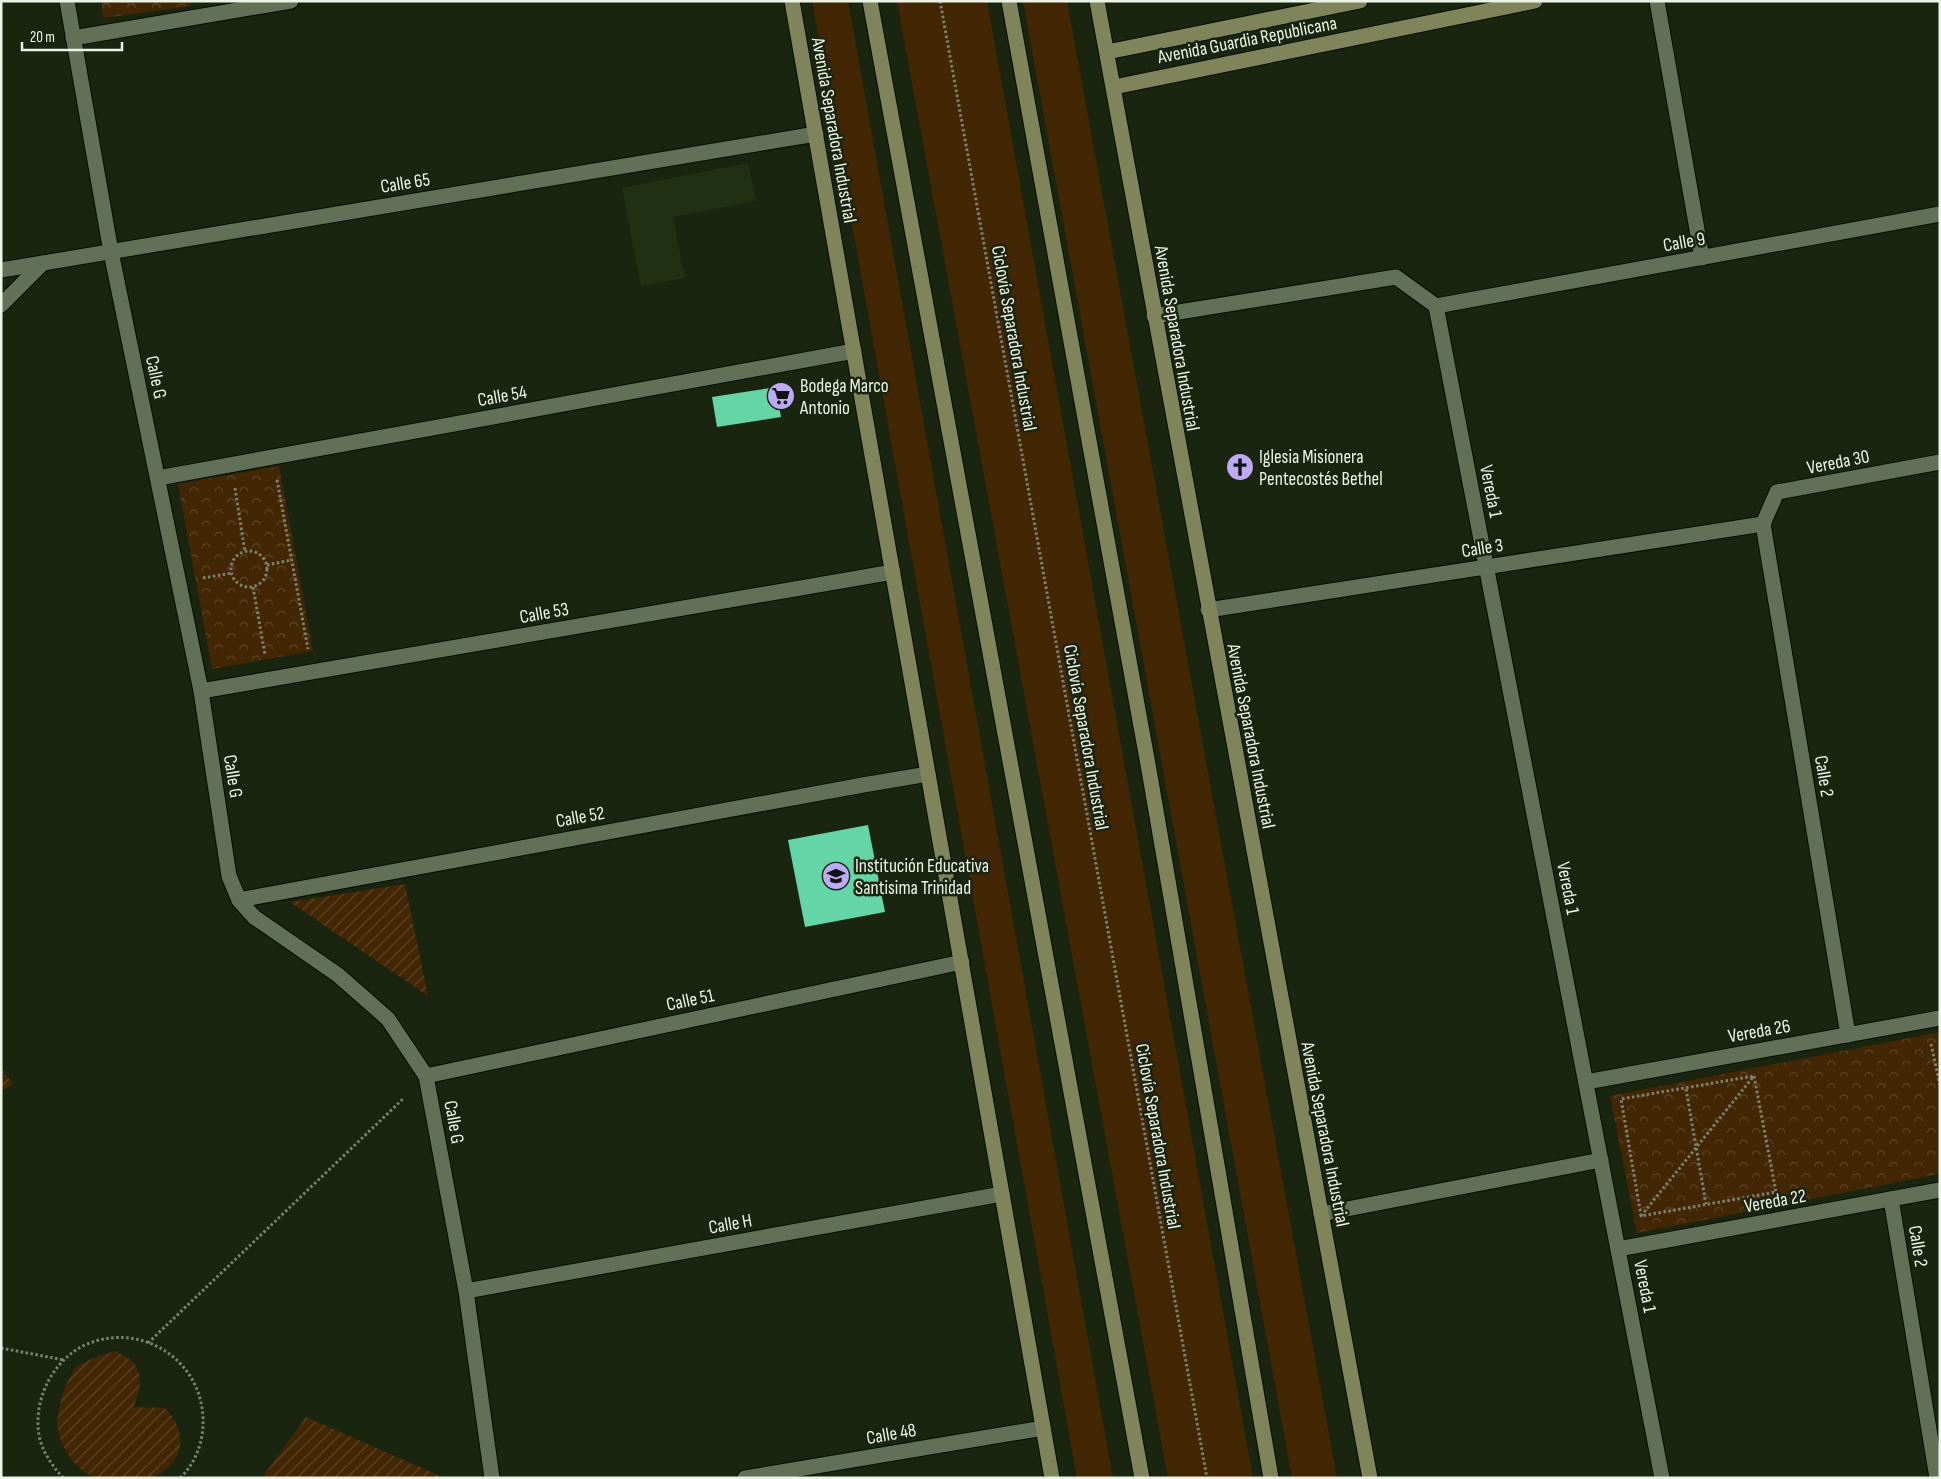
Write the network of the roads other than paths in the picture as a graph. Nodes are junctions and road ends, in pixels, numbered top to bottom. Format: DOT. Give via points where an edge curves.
graph roads {
  1 [pos="67,1"];
  2 [pos="291,1"];
  3 [pos="792,1"];
  4 [pos="870,1"];
  5 [pos="1009,1"];
  6 [pos="1097,1"];
  7 [pos="1360,1"];
  8 [pos="1535,1"];
  9 [pos="1656,1"];
  10 [pos="73,38"];
  11 [pos="1107,52"];
  12 [pos="1114,87"];
  13 [pos="816,134"];
  14 [pos="1940,214"];
  15 [pos="111,252"];
  16 [pos="1702,258"];
  17 [pos="44,262"];
  18 [pos="1,270"];
  19 [pos="1,304"];
  20 [pos="1436,306"];
  21 [pos="1154,316"];
  22 [pos="854,351"];
  23 [pos="1940,462"];
  24 [pos="158,478"];
  25 [pos="1763,524"];
  26 [pos="1486,567"];
  27 [pos="893,572"];
  28 [pos="1208,610"];
  29 [pos="201,691"];
  30 [pos="928,774"];
  31 [pos="239,900"];
  32 [pos="962,962"];
  33 [pos="1940,1018"];
  34 [pos="1848,1035"];
  35 [pos="426,1076"];
  36 [pos="1586,1082"];
  37 [pos="1601,1160"];
  38 [pos="1940,1190"];
  39 [pos="1002,1194"];
  40 [pos="1891,1199"];
  41 [pos="1320,1214"];
  42 [pos="1618,1249"];
  43 [pos="466,1291"];
  44 [pos="1044,1428"];
  45 [pos="492,1478"];
  46 [pos="745,1478"];
  47 [pos="1052,1478"];
  48 [pos="1142,1478"];
  49 [pos="1271,1478"];
  50 [pos="1370,1478"];
  51 [pos="1662,1478"];
  52 [pos="1937,1478"];
  1 -- 10 [label="street, Calle G"];
  2 -- 10 [label="street"];
  3 -- 13 [label="street, Avenida Separadora Industrial"];
  4 -- 48 [label="street"];
  5 -- 49 [label="street" via="1150,779"];
  6 -- 11 [label="street, Avenida Separadora Industrial"];
  7 -- 11 [label="street, Avenida Guardia Republicana"];
  8 -- 12 [label="street, Avenida Guardia Republicana"];
  9 -- 16 [label="street"];
  10 -- 15 [label="street, Calle G"];
  11 -- 12 [label="street, Avenida Separadora Industrial"];
  12 -- 21 [label="street, Avenida Separadora Industrial"];
  13 -- 15 [label="street, Calle 65"];
  13 -- 22 [label="street, Avenida Separadora Industrial"];
  14 -- 16 [label="street, Calle 9"];
  15 -- 17 [label="street, Calle 65"];
  15 -- 24 [label="street, Calle G"];
  16 -- 20 [label="street, Calle 9"];
  17 -- 18 [label="street, Calle 65"];
  17 -- 19 [label="street"];
  20 -- 21 [label="street" via="1396,277"];
  20 -- 26 [label="street, Vereda 1"];
  21 -- 28 [label="street, Avenida Separadora Industrial"];
  22 -- 24 [label="street, Calle 54"];
  22 -- 27 [label="street, Avenida Separadora Industrial"];
  23 -- 25 [label="street, Vereda 30" via="1777,492"];
  24 -- 29 [label="street, Calle G"];
  25 -- 26 [label="street, Calle 3"];
  25 -- 34 [label="street, Calle 2"];
  26 -- 28 [label="street, Calle 3"];
  26 -- 36 [label="street, Vereda 1"];
  27 -- 29 [label="street, Calle 53"];
  27 -- 30 [label="street, Avenida Separadora Industrial"];
  28 -- 41 [label="street, Avenida Separadora Industrial"];
  29 -- 31 [label="street, Calle G" via="229,876"];
  30 -- 31 [label="street, Calle 52"];
  30 -- 32 [label="street, Avenida Separadora Industrial"];
  31 -- 35 [label="street, Calle G" via="254,916 338,975 388,1019"];
  32 -- 35 [label="street, Calle 51"];
  32 -- 39 [label="street, Avenida Separadora Industrial"];
  33 -- 34 [label="street, Vereda 26"];
  34 -- 36 [label="street, Vereda 26"];
  35 -- 43 [label="street, Calle G"];
  36 -- 37 [label="street, Vereda 1"];
  37 -- 41 [label="street"];
  37 -- 42 [label="street, Vereda 1"];
  38 -- 40 [label="street, Vereda 22"];
  39 -- 43 [label="street, Calle H"];
  39 -- 44 [label="street, Avenida Separadora Industrial"];
  40 -- 42 [label="street, Vereda 22"];
  40 -- 52 [label="street, Calle 2"];
  41 -- 50 [label="street, Avenida Separadora Industrial"];
  42 -- 51 [label="street, Vereda 1"];
  43 -- 45 [label="street, Calle G"];
  44 -- 46 [label="street, Calle 48"];
  44 -- 47 [label="street, Avenida Separadora Industrial"];
}
